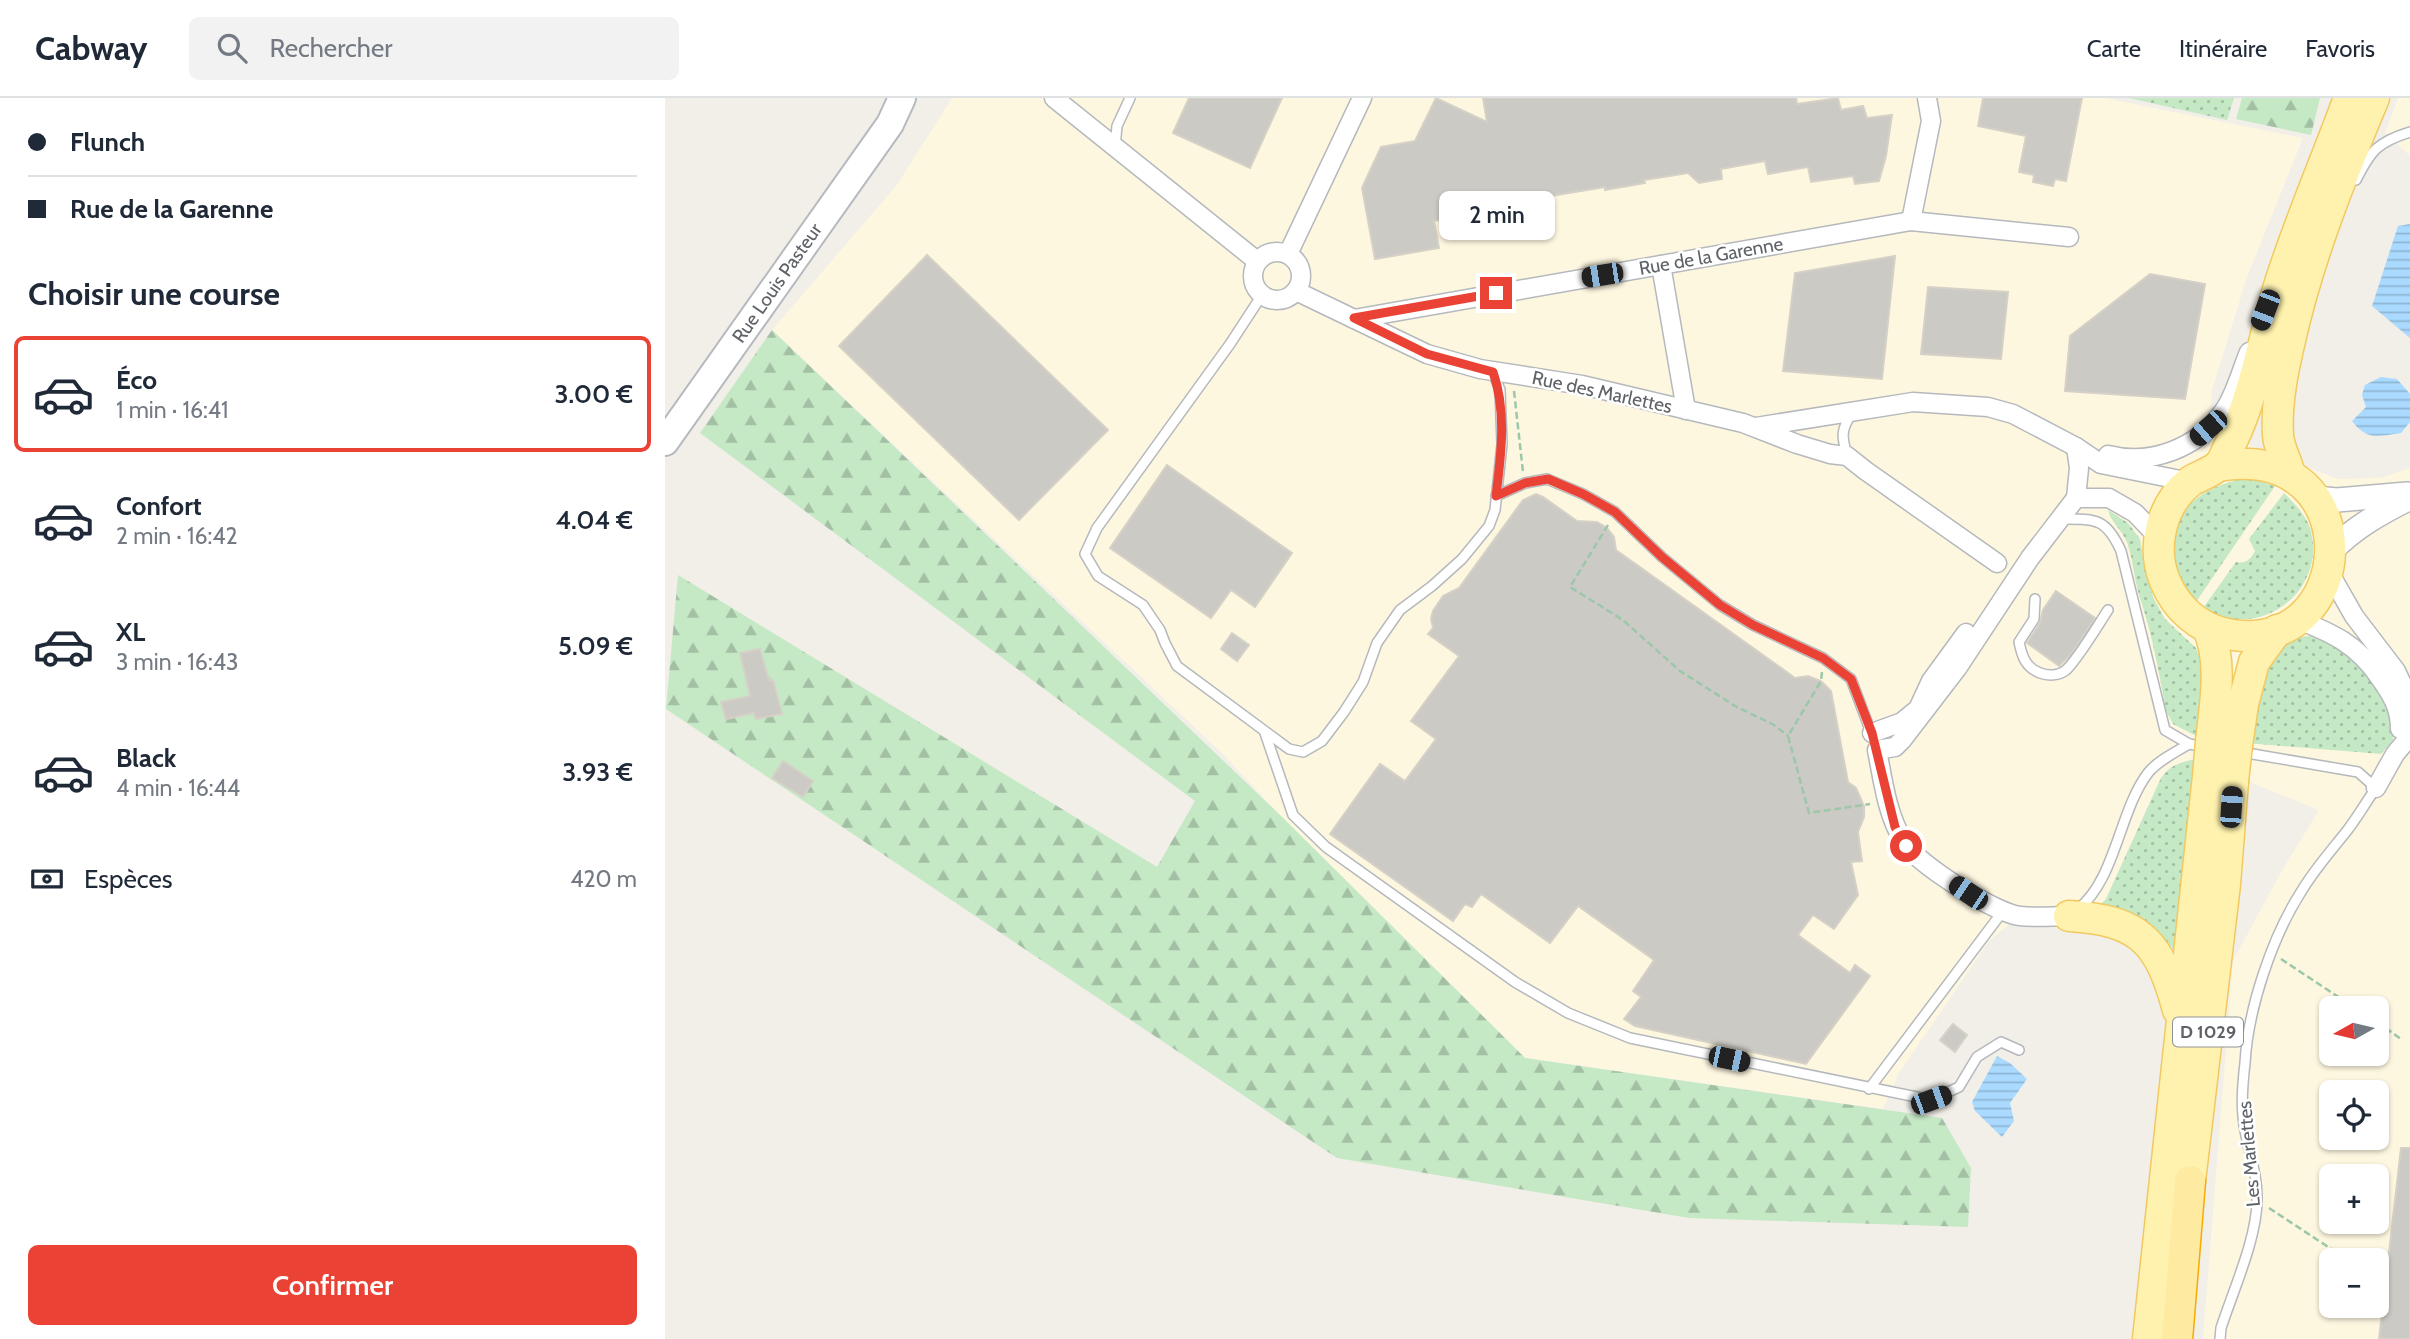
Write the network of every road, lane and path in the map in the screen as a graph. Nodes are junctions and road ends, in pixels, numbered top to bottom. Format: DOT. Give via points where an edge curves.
graph roads {
  1 [pos="902,98"];
  2 [pos="918,98"];
  3 [pos="1054,98"];
  4 [pos="1131,98"];
  5 [pos="1362,98"];
  6 [pos="1927,98"];
  7 [pos="2349,98"];
  8 [pos="2374,98"];
  9 [pos="890,124"];
  10 [pos="1117,126"];
  11 [pos="2410,132"];
  12 [pos="1097,133"];
  13 [pos="1115,147"];
  14 [pos="2350,191"];
  15 [pos="2340,213"];
  16 [pos="1911,221"];
  17 [pos="2069,237"];
  18 [pos="1288,254"];
  19 [pos="1257,261"];
  20 [pos="1661,265"];
  21 [pos="1296,291"];
  22 [pos="1262,295"];
  23 [pos="2288,296"];
  24 [pos="1354,318"];
  25 [pos="1493,372"];
  26 [pos="1512,374"];
  27 [pos="1686,411"];
  28 [pos="1853,412"];
  29 [pos="1754,427"];
  30 [pos="665,442"];
  31 [pos="2076,447"];
  32 [pos="1847,456"];
  33 [pos="2218,466"];
  34 [pos="2290,475"];
  35 [pos="2190,482"];
  36 [pos="1525,483"];
  37 [pos="1496,496"];
  38 [pos="2410,496"];
  39 [pos="2076,498"];
  40 [pos="2315,498"];
  41 [pos="2061,519"];
  42 [pos="1607,528"];
  43 [pos="2159,538"];
  44 [pos="2030,558"];
  45 [pos="2330,561"];
  46 [pos="1997,563"];
  47 [pos="2035,599"];
  48 [pos="2108,610"];
  49 [pos="2287,625"];
  50 [pos="2208,628"];
  51 [pos="1821,681"];
  52 [pos="1265,733"];
  53 [pos="1788,736"];
  54 [pos="1874,741"];
  55 [pos="2212,743"];
  56 [pos="2395,754"];
  57 [pos="2220,778"];
  58 [pos="2376,788"];
  59 [pos="1864,806"];
  60 [pos="2003,911"];
  61 [pos="2069,916"];
  62 [pos="2273,953"];
  63 [pos="2337,996"];
  64 [pos="2181,1025"];
  65 [pos="2389,1030"];
  66 [pos="2401,1039"];
  67 [pos="2019,1050"];
  68 [pos="1869,1089"];
  69 [pos="2190,1181"];
  70 [pos="2257,1200"];
  71 [pos="2330,1248"];
  72 [pos="2148,1339"];
  73 [pos="2177,1339"];
  74 [pos="2220,1339"];
  1 -- 9 [label="main road, Rue Louis Pasteur"];
  2 -- 9 [label="main road, Rue Louis Pasteur"];
  3 -- 12 [label="street"];
  4 -- 10 [label="lane"];
  5 -- 18 [label="street"];
  6 -- 16 [label="street" via="1931,121"];
  7 -- 23 [label="main road" via="2307,203"];
  8 -- 23 [label="main road" via="2316,246"];
  9 -- 30 [label="main road, Rue Louis Pasteur"];
  10 -- 12 [label="lane"];
  10 -- 13 [label="lane"];
  11 -- 14 [label="lane" via="2389,138 2374,149"];
  12 -- 13 [label="street"];
  13 -- 19 [label="street"];
  15 -- 23 [label="lane"];
  16 -- 17 [label="street, Rue de la Garenne"];
  16 -- 20 [label="street, Rue de la Garenne"];
  18 -- 19 [label="street" via="1271,252"];
  18 -- 21 [label="street" via="1301,275"];
  19 -- 22 [label="street" via="1252,275"];
  20 -- 24 [label="street, Rue de la Garenne"];
  20 -- 27 [label="street"];
  21 -- 22 [label="street" via="1284,300"];
  21 -- 24 [label="street, Rue des Marlettes"];
  22 -- 52 [label="lane" via="1097,528 1085,554 1098,576 1143,605 1177,666"];
  23 -- 31 [label="street" via="2265,310 2224,411 2193,441 2170,453 2124,460"];
  23 -- 33 [label="main road" via="2237,431"];
  23 -- 34 [label="main road" via="2278,434"];
  24 -- 25 [label="street, Rue des Marlettes" via="1427,354"];
  25 -- 26 [label="street, Rue des Marlettes"];
  25 -- 37 [label="lane" via="1500,390 1502,444"];
  26 -- 27 [label="street, Rue des Marlettes" via="1582,385"];
  26 -- 36 [label="path"];
  27 -- 29 [label="street, Rue des Marlettes"];
  28 -- 29 [label="street, Rue des Marlettes"];
  28 -- 31 [label="street, Rue des Marlettes" via="1913,402 1987,407 2013,414"];
  28 -- 32 [label="lane" via="1841,436"];
  29 -- 32 [label="street, Rue des Marlettes"];
  31 -- 35 [label="street" via="2101,464"];
  31 -- 39 [label="street"];
  32 -- 46 [label="street, Rue des Marlettes"];
  33 -- 34 [label="main road" via="2251,463"];
  33 -- 35 [label="main road"];
  34 -- 40 [label="main road"];
  35 -- 43 [label="main road" via="2172,502"];
  36 -- 37 [label="lane"];
  36 -- 54 [label="lane" via="1548,479 1615,512 1720,605 1823,658 1851,679"];
  37 -- 52 [label="lane" via="1489,527 1462,559 1400,610 1377,643 1363,682 1322,741 1303,752 1289,749"];
  38 -- 40 [label="street"];
  38 -- 45 [label="street" via="2349,533"];
  39 -- 41 [label="street"];
  39 -- 43 [label="street" via="2116,502 2135,513"];
  40 -- 45 [label="main road" via="2330,533"];
  41 -- 44 [label="street"];
  41 -- 55 [label="lane" via="2091,519 2114,537 2165,730"];
  42 -- 53 [label="path" via="1570,587 1623,620 1680,671"];
  43 -- 50 [label="main road" via="2160,565 2169,591 2179,606"];
  44 -- 46 [label="street" via="2014,564"];
  44 -- 54 [label="street" via="1958,667 1902,740 1895,747"];
  45 -- 49 [label="main road" via="2316,598"];
  45 -- 56 [label="street" via="2354,616 2400,670 2410,714 2406,742"];
  46 -- 54 [label="street" via="1996,593 1931,681 1918,709"];
  47 -- 48 [label="lane" via="2034,619 2019,642 2022,658 2041,674 2054,676 2066,671"];
  49 -- 50 [label="main road" via="2250,636"];
  49 -- 55 [label="main road, D 1029" via="2254,662 2243,704"];
  49 -- 56 [label="street" via="2341,639 2372,664 2396,703 2400,727"];
  50 -- 55 [label="main road, D 1029" via="2214,642 2217,688"];
  51 -- 53 [label="path"];
  52 -- 68 [label="lane" via="1293,815 1326,847 1515,982 1568,1013 1630,1038"];
  53 -- 59 [label="path" via="1809,813"];
  54 -- 60 [label="street" via="1895,827 1906,846 1956,885"];
  55 -- 57 [label="main road, D 1029, bridge"];
  55 -- 58 [label="lane" via="2358,772"];
  55 -- 61 [label="lane" via="2149,772 2093,896"];
  56 -- 58 [label="street"];
  57 -- 64 [label="main road, D 1029"];
  57 -- 69 [label="main road, D 1029" via="2225,884"];
  58 -- 62 [label="lane, Les Marlettes" via="2299,894"];
  60 -- 61 [label="street" via="2019,916"];
  60 -- 68 [label="lane"];
  61 -- 64 [label="main road" via="2122,925 2145,941 2162,961"];
  62 -- 63 [label="path"];
  62 -- 70 [label="lane, Les Marlettes" via="2249,1030 2245,1061 2243,1116"];
  64 -- 72 [label="main road"];
  65 -- 66 [label="path"];
  67 -- 68 [label="lane" via="2001,1042 1977,1057 1959,1087 1931,1100"];
  69 -- 73 [label="highway, D 1029"];
  70 -- 71 [label="path"];
  70 -- 74 [label="lane, Les Marlettes" via="2253,1229"];
}
